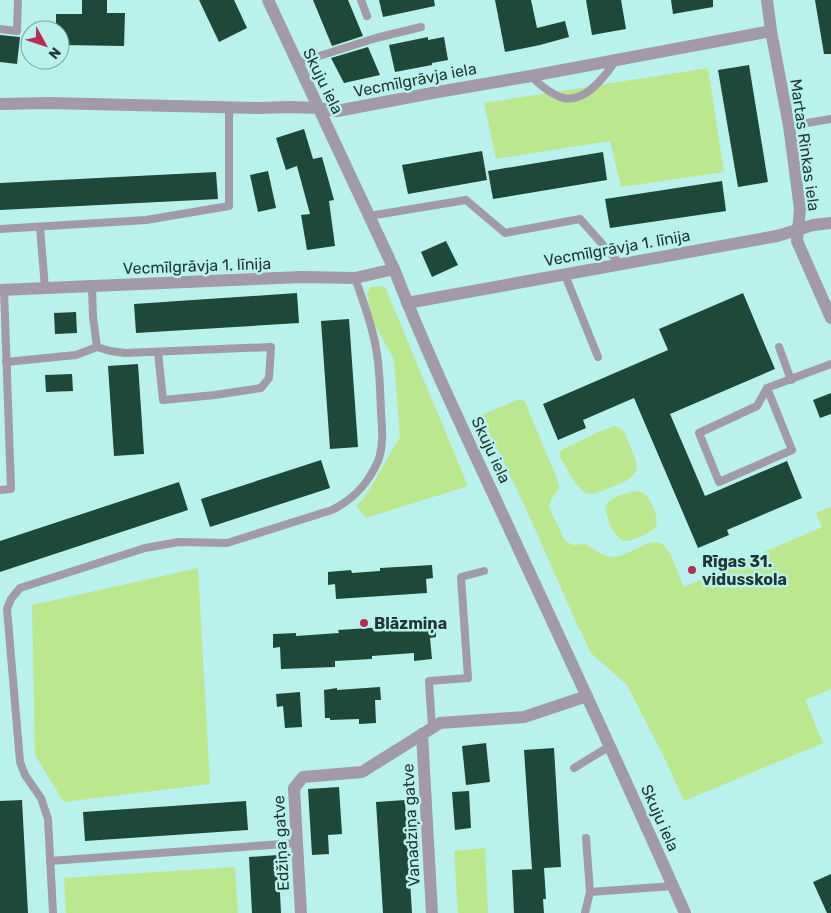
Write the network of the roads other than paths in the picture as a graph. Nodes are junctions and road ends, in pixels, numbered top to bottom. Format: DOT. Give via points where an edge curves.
graph roads {
  1 [pos="18,0"];
  2 [pos="268,0"];
  3 [pos="361,0"];
  4 [pos="766,0"];
  5 [pos="367,16"];
  6 [pos="421,27"];
  7 [pos="0,29"];
  8 [pos="771,31"];
  9 [pos="616,60"];
  10 [pos="297,63"];
  11 [pos="530,76"];
  12 [pos="0,104"];
  13 [pos="229,108"];
  14 [pos="318,108"];
  15 [pos="831,119"];
  16 [pos="788,126"];
  17 [pos="369,216"];
  18 [pos="831,223"];
  19 [pos="40,227"];
  20 [pos="0,229"];
  21 [pos="798,230"];
  22 [pos="620,264"];
  23 [pos="394,269"];
  24 [pos="565,275"];
  25 [pos="355,278"];
  26 [pos="92,287"];
  27 [pos="45,288"];
  28 [pos="2,290"];
  29 [pos="407,303"];
  30 [pos="831,318"];
  31 [pos="97,347"];
  32 [pos="779,347"];
  33 [pos="158,352"];
  34 [pos="598,357"];
  35 [pos="6,362"];
  36 [pos="831,364"];
  37 [pos="791,380"];
  38 [pos="767,388"];
  39 [pos="0,490"];
  40 [pos="484,571"];
  41 [pos="587,696"];
  42 [pos="427,731"];
  43 [pos="610,746"];
  44 [pos="574,768"];
  45 [pos="586,838"];
  46 [pos="296,843"];
  47 [pos="50,862"];
  48 [pos="673,886"];
  49 [pos="590,892"];
  50 [pos="53,913"];
  51 [pos="301,913"];
  52 [pos="432,913"];
  53 [pos="584,913"];
  54 [pos="685,913"];
  1 -- 7 [label="lane" via="17,31"];
  2 -- 10 [label="street, Skuju iela"];
  3 -- 5 [label="lane"];
  4 -- 8 [label="street, Martas Rinkas iela"];
  6 -- 10 [label="lane"];
  8 -- 9 [label="street, Vecmīlgrāvja iela"];
  8 -- 16 [label="street, Martas Rinkas iela"];
  9 -- 11 [label="street, Vecmīlgrāvja iela"];
  9 -- 11 [label="lane" via="600,81 573,98 562,98"];
  10 -- 14 [label="street, Skuju iela"];
  11 -- 14 [label="street, Vecmīlgrāvja iela" via="337,111"];
  12 -- 13 [label="street, Vecmīlgrāvja iela"];
  13 -- 14 [label="street, Vecmīlgrāvja iela"];
  13 -- 19 [label="lane" via="229,206 146,220"];
  14 -- 17 [label="street, Skuju iela"];
  15 -- 16 [label="lane"];
  16 -- 21 [label="street, Martas Rinkas iela" via="800,209"];
  17 -- 22 [label="lane" via="466,200 505,233 580,219"];
  17 -- 23 [label="street, Skuju iela"];
  18 -- 21 [label="street, Vecmīlgrāvja 1. līnija"];
  19 -- 20 [label="lane"];
  19 -- 27 [label="lane"];
  21 -- 22 [label="street, Vecmīlgrāvja 1. līnija"];
  21 -- 30 [label="street, Martas Rinkas iela" via="797,241"];
  22 -- 24 [label="street, Vecmīlgrāvja 1. līnija"];
  23 -- 25 [label="street, Vecmīlgrāvja 1. līnija"];
  23 -- 29 [label="street, Skuju iela"];
  24 -- 29 [label="street, Vecmīlgrāvja 1. līnija"];
  24 -- 34 [label="lane"];
  25 -- 26 [label="street, Vecmīlgrāvja 1. līnija" via="302,277"];
  25 -- 47 [label="lane" via="376,348 382,440 378,460 357,494 332,510 227,543 179,542 145,548 20,588 11,599 7,609 20,762 41,798 48,819"];
  26 -- 27 [label="street, Vecmīlgrāvja 1. līnija"];
  26 -- 31 [label="lane"];
  27 -- 28 [label="street, Vecmīlgrāvja 1. līnija"];
  28 -- 35 [label="lane"];
  29 -- 41 [label="street, Skuju iela"];
  31 -- 33 [label="lane" via="125,353"];
  31 -- 35 [label="lane" via="76,355"];
  32 -- 37 [label="lane"];
  33 -- 33 [label="lane" via="163,400 261,388 269,378 270,347"];
  35 -- 39 [label="lane" via="11,489"];
  36 -- 37 [label="lane"];
  37 -- 38 [label="lane"];
  38 -- 38 [label="lane" via="757,406 699,433 719,482 792,450"];
  40 -- 42 [label="lane" via="461,577 468,678 429,681"];
  41 -- 42 [label="street, Edžiņa gatve" via="524,717 440,723"];
  41 -- 43 [label="street, Skuju iela"];
  42 -- 46 [label="street, Edžiņa gatve" via="362,772 303,777 294,788"];
  42 -- 52 [label="street, Vanadziņa gatve"];
  43 -- 44 [label="lane"];
  43 -- 48 [label="street, Skuju iela"];
  45 -- 49 [label="lane"];
  46 -- 47 [label="lane"];
  46 -- 51 [label="street, Edžiņa gatve"];
  47 -- 50 [label="lane"];
  48 -- 49 [label="lane"];
  48 -- 54 [label="street, Skuju iela"];
  49 -- 53 [label="lane"];
}
